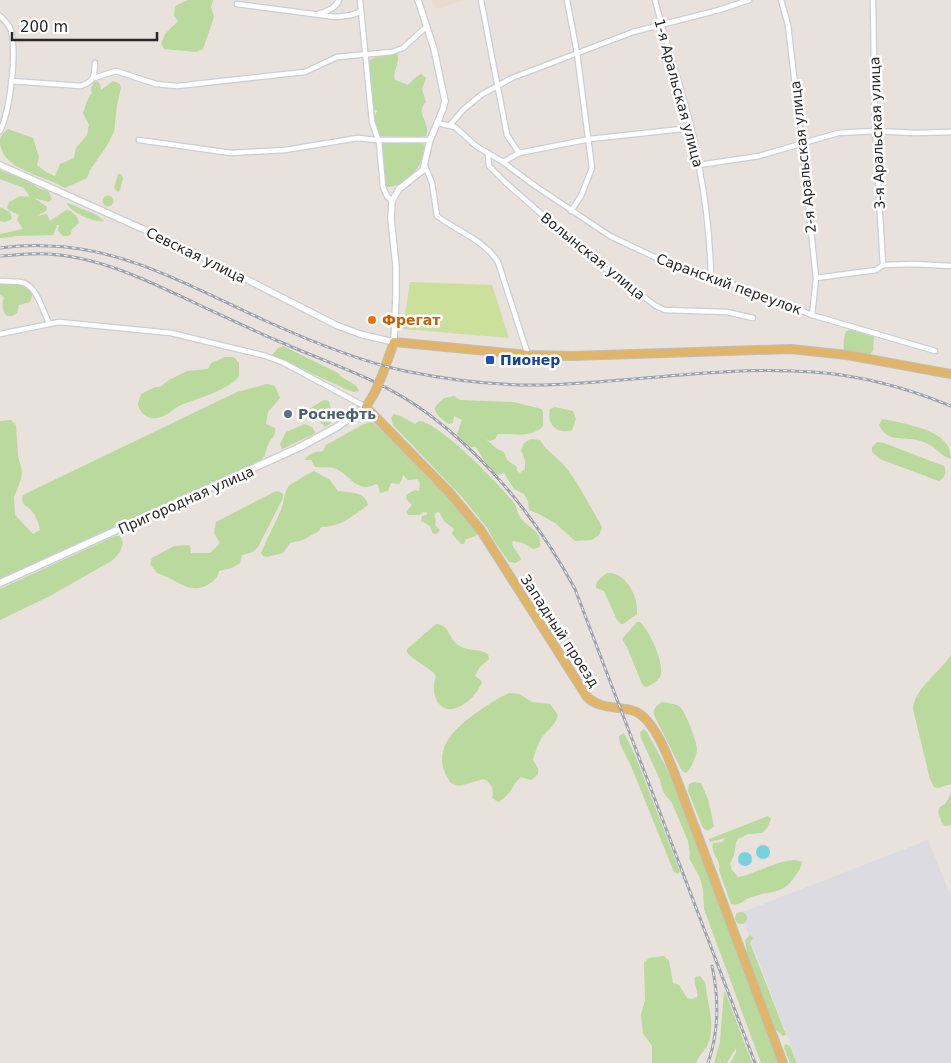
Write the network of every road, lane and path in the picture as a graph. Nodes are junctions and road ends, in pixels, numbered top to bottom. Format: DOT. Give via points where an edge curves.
graph roads {
  1 [pos="338,0"];
  2 [pos="360,0"];
  3 [pos="418,0"];
  4 [pos="482,0"];
  5 [pos="567,0"];
  6 [pos="655,0"];
  7 [pos="749,0"];
  8 [pos="781,0"];
  9 [pos="873,0"];
  10 [pos="237,4"];
  11 [pos="360,12"];
  12 [pos="316,15"];
  13 [pos="0,16"];
  14 [pos="661,24"];
  15 [pos="427,26"];
  16 [pos="577,53"];
  17 [pos="365,54"];
  18 [pos="95,63"];
  19 [pos="94,78"];
  20 [pos="11,81"];
  21 [pos="499,86"];
  22 [pos="437,123"];
  23 [pos="450,125"];
  24 [pos="691,128"];
  25 [pos="0,131"];
  26 [pos="875,131"];
  27 [pos="951,132"];
  28 [pos="590,139"];
  29 [pos="139,140"];
  30 [pos="378,140"];
  31 [pos="430,140"];
  32 [pos="802,145"];
  33 [pos="520,153"];
  34 [pos="488,154"];
  35 [pos="503,162"];
  36 [pos="0,165"];
  37 [pos="699,165"];
  38 [pos="425,166"];
  39 [pos="392,201"];
  40 [pos="571,211"];
  41 [pos="883,265"];
  42 [pos="951,266"];
  43 [pos="711,276"];
  44 [pos="816,278"];
  45 [pos="0,282"];
  46 [pos="812,315"];
  47 [pos="753,318"];
  48 [pos="49,323"];
  49 [pos="0,334"];
  50 [pos="394,342"];
  51 [pos="935,350"];
  52 [pos="528,355"];
  53 [pos="951,374"];
  54 [pos="366,407"];
  55 [pos="0,583"];
  56 [pos="783,1063"];
  1 -- 12 [label="street" via="329,10"];
  2 -- 11 [label="street"];
  3 -- 15 [label="street"];
  4 -- 21 [label="street"];
  5 -- 16 [label="street"];
  6 -- 14 [label="street, 1-я Аральская улица"];
  7 -- 14 [label="street"];
  8 -- 32 [label="street, 2-я Аральская улица" via="788,25"];
  9 -- 26 [label="street, 3-я Аральская улица"];
  10 -- 12 [label="street"];
  11 -- 12 [label="street" via="343,17"];
  11 -- 17 [label="street"];
  13 -- 20 [label="street" via="12,32"];
  14 -- 16 [label="street"];
  14 -- 24 [label="street, 1-я Аральская улица"];
  15 -- 17 [label="street" via="403,48"];
  15 -- 22 [label="street" via="445,96"];
  16 -- 21 [label="street"];
  16 -- 28 [label="street"];
  17 -- 19 [label="street" via="337,57 305,72 177,86 156,84 116,71"];
  17 -- 30 [label="street" via="372,122"];
  18 -- 19 [label="street"];
  19 -- 20 [label="street" via="81,86"];
  20 -- 25 [label="street"];
  21 -- 23 [label="street" via="474,100"];
  21 -- 33 [label="street" via="507,135"];
  22 -- 23 [label="street, Саранский переулок"];
  22 -- 31 [label="street"];
  23 -- 34 [label="street, Саранский переулок"];
  24 -- 28 [label="street"];
  24 -- 37 [label="street, 1-я Аральская улица"];
  26 -- 27 [label="street"];
  26 -- 32 [label="street" via="838,133"];
  26 -- 41 [label="street, 3-я Аральская улица"];
  28 -- 33 [label="street"];
  28 -- 40 [label="street" via="592,168 582,196"];
  29 -- 30 [label="street" via="231,153 285,150 358,138"];
  30 -- 31 [label="street"];
  30 -- 39 [label="street" via="382,182"];
  31 -- 38 [label="street"];
  32 -- 37 [label="street" via="759,156"];
  32 -- 44 [label="street, 2-я Аральская улица"];
  33 -- 35 [label="street"];
  34 -- 35 [label="street, Саранский переулок"];
  34 -- 47 [label="street, Волынская улица" via="489,166 499,177 595,261 649,302 664,310 727,312"];
  35 -- 40 [label="street, Саранский переулок"];
  36 -- 50 [label="street, Севская улица" via="183,247 338,326"];
  37 -- 43 [label="street, 1-я Аральская улица"];
  38 -- 39 [label="street"];
  38 -- 52 [label="street" via="432,183 437,216 480,244 498,262"];
  39 -- 50 [label="street" via="396,266"];
  40 -- 43 [label="street, Саранский переулок" via="610,236 682,270"];
  41 -- 42 [label="street"];
  41 -- 44 [label="street" via="876,270"];
  43 -- 46 [label="street, Саранский переулок"];
  44 -- 46 [label="street, 2-я Аральская улица"];
  45 -- 48 [label="street" via="22,282 29,286"];
  46 -- 51 [label="street, Саранский переулок"];
  48 -- 49 [label="street"];
  48 -- 54 [label="street" via="171,333 254,352 284,363"];
  50 -- 52 [label="main road"];
  50 -- 54 [label="main road, bridge"];
  52 -- 53 [label="main road" via="618,356 791,348"];
  54 -- 55 [label="main road, Пригородная улица" via="300,447"];
  54 -- 56 [label="main road, Западный проезд" via="449,492 480,529 587,697 600,706 635,711 647,719 654,730 678,783"];
}
